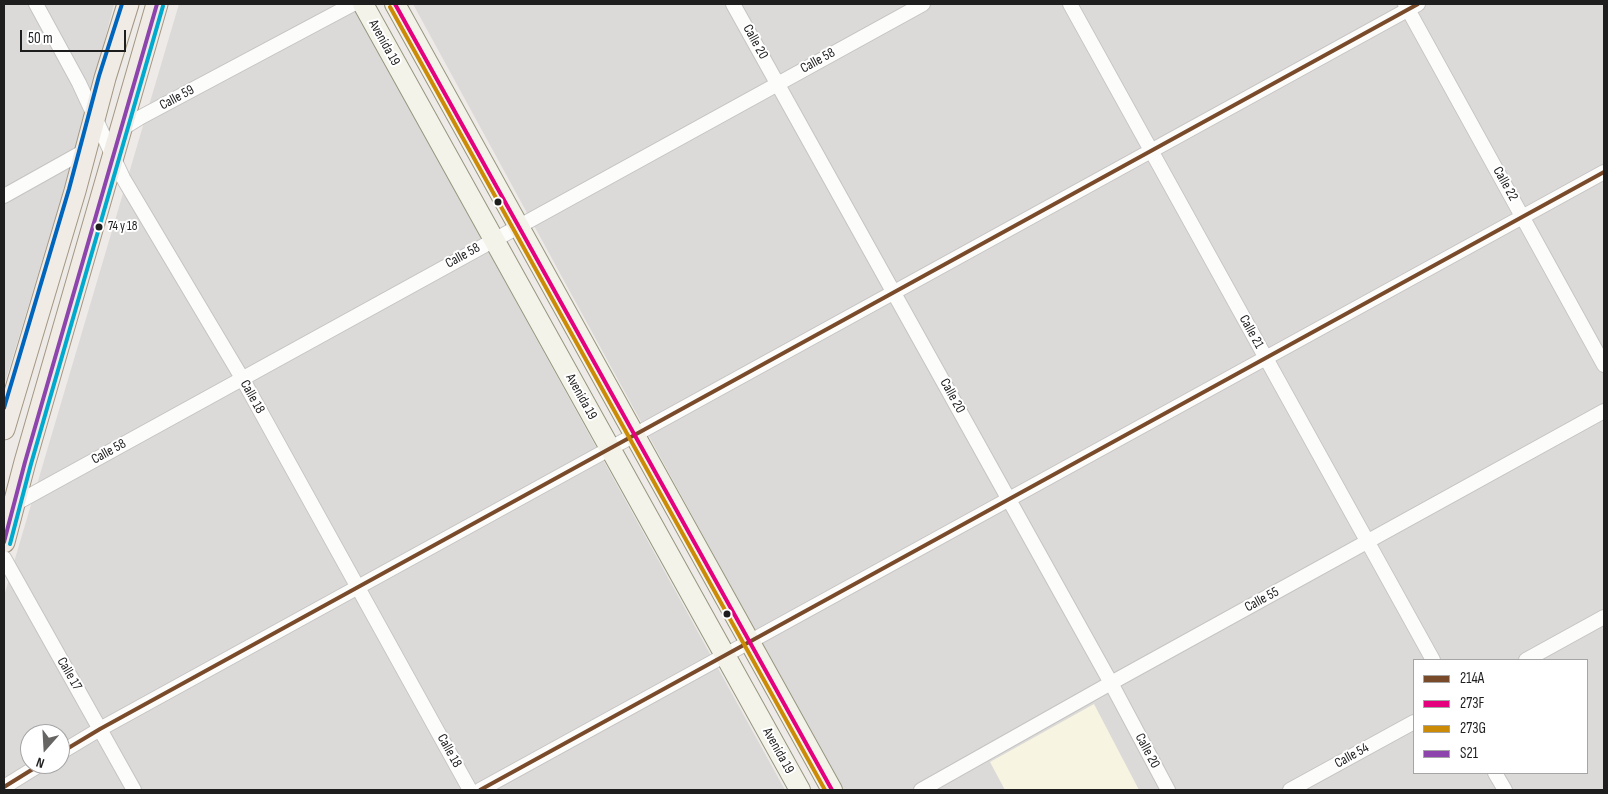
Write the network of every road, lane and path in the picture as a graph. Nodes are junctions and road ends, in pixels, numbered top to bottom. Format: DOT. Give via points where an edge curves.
graph roads {
  1 [pos="36,4"];
  2 [pos="128,4"];
  3 [pos="157,4"];
  4 [pos="353,4"];
  5 [pos="363,4"];
  6 [pos="395,4"];
  7 [pos="733,4"];
  8 [pos="923,4"];
  9 [pos="1070,4"];
  10 [pos="1410,6"];
  11 [pos="778,84"];
  12 [pos="95,118"];
  13 [pos="112,142"];
  14 [pos="86,150"];
  15 [pos="1151,151"];
  16 [pos="1604,172"];
  17 [pos="4,196"];
  18 [pos="1523,217"];
  19 [pos="519,226"];
  20 [pos="494,240"];
  21 [pos="894,292"];
  22 [pos="1266,358"];
  23 [pos="1604,365"];
  24 [pos="242,378"];
  25 [pos="1604,412"];
  26 [pos="4,429"];
  27 [pos="635,435"];
  28 [pos="610,449"];
  29 [pos="1009,500"];
  30 [pos="8,507"];
  31 [pos="4,542"];
  32 [pos="1367,542"];
  33 [pos="4,558"];
  34 [pos="358,587"];
  35 [pos="1604,617"];
  36 [pos="750,642"];
  37 [pos="725,656"];
  38 [pos="1432,659"];
  39 [pos="1528,659"];
  40 [pos="1111,683"];
  41 [pos="1413,723"];
  42 [pos="100,729"];
  43 [pos="70,747"];
  44 [pos="25,774"];
  45 [pos="1496,774"];
  46 [pos="4,787"];
  47 [pos="134,790"];
  48 [pos="470,790"];
  49 [pos="480,790"];
  50 [pos="800,790"];
  51 [pos="832,790"];
  52 [pos="921,790"];
  53 [pos="1168,790"];
  54 [pos="1290,790"];
  55 [pos="1505,790"];
  1 -- 12 [label="street, Calle 18"];
  2 -- 12 [label="main road"];
  3 -- 13 [label="main road"];
  4 -- 13 [label="street, Calle 59" via="149,113"];
  5 -- 20 [label="main road, Avenida 19"];
  6 -- 19 [label="main road, Avenida 19"];
  7 -- 11 [label="street, Calle 20"];
  8 -- 11 [label="street, Calle 58"];
  9 -- 15 [label="street, Calle 21"];
  10 -- 15 [label="street"];
  10 -- 18 [label="street, Calle 22"];
  11 -- 19 [label="street, Calle 58"];
  11 -- 21 [label="street, Calle 20"];
  12 -- 13 [label="street, Calle 18"];
  12 -- 14 [label="main road"];
  13 -- 14 [label="street, Calle 59"];
  13 -- 24 [label="street, Calle 18" via="123,178"];
  13 -- 30 [label="main road"];
  14 -- 17 [label="street, Calle 59"];
  14 -- 26 [label="main road"];
  15 -- 21 [label="street"];
  15 -- 22 [label="street, Calle 21"];
  16 -- 18 [label="street"];
  18 -- 22 [label="street"];
  18 -- 23 [label="street, Calle 22"];
  19 -- 20 [label="street, Calle 58"];
  19 -- 27 [label="main road, Avenida 19"];
  20 -- 24 [label="street, Calle 58"];
  20 -- 28 [label="main road, Avenida 19"];
  21 -- 27 [label="street"];
  21 -- 29 [label="street, Calle 20"];
  22 -- 29 [label="street"];
  22 -- 32 [label="street, Calle 21"];
  24 -- 30 [label="street, Calle 58"];
  24 -- 34 [label="street, Calle 18"];
  25 -- 32 [label="street, Calle 55"];
  27 -- 28 [label="street"];
  27 -- 36 [label="main road, Avenida 19"];
  28 -- 34 [label="street"];
  28 -- 37 [label="main road, Avenida 19"];
  29 -- 36 [label="street"];
  29 -- 40 [label="street, Calle 20"];
  30 -- 31 [label="main road"];
  32 -- 38 [label="street, Calle 21"];
  32 -- 40 [label="street, Calle 55"];
  33 -- 42 [label="street, Calle 17"];
  34 -- 42 [label="street"];
  34 -- 48 [label="street, Calle 18"];
  35 -- 39 [label="street"];
  36 -- 37 [label="street"];
  36 -- 51 [label="main road, Avenida 19"];
  37 -- 49 [label="street"];
  37 -- 50 [label="main road, Avenida 19"];
  40 -- 52 [label="street, Calle 55"];
  40 -- 53 [label="street, Calle 20"];
  41 -- 54 [label="street, Calle 54"];
  42 -- 43 [label="street"];
  42 -- 47 [label="street, Calle 17"];
  44 -- 46 [label="street"];
  45 -- 55 [label="street"];
}
